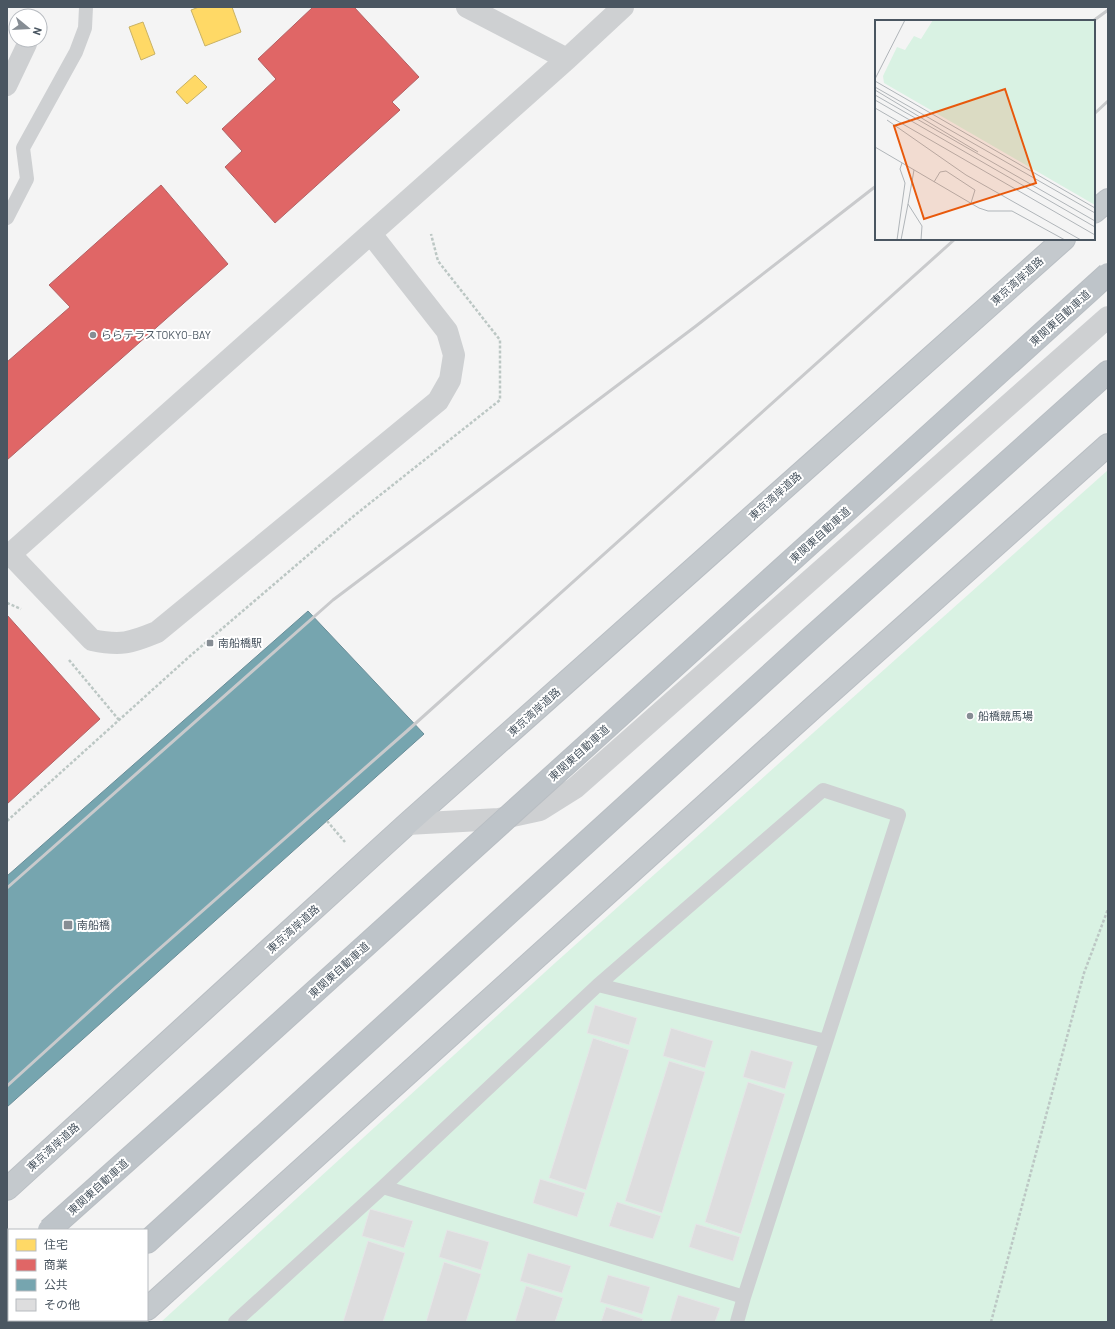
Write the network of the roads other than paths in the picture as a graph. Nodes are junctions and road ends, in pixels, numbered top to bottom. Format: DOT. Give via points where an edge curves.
graph roads {
  1 [pos="86,7"];
  2 [pos="468,7"];
  3 [pos="623,7"];
  4 [pos="25,48"];
  5 [pos="567,59"];
  6 [pos="7,86"];
  7 [pos="1108,200"];
  8 [pos="1095,211"];
  9 [pos="7,218"];
  10 [pos="370,234"];
  11 [pos="1063,240"];
  12 [pos="1108,274"];
  13 [pos="1108,317"];
  14 [pos="1108,372"];
  15 [pos="1108,445"];
  16 [pos="8,555"];
  17 [pos="407,824"];
  18 [pos="598,985"];
  19 [pos="826,1042"];
  20 [pos="383,1187"];
  21 [pos="7,1189"];
  22 [pos="50,1229"];
  23 [pos="148,1241"];
  24 [pos="744,1296"];
  25 [pos="148,1308"];
  26 [pos="235,1322"];
  27 [pos="737,1322"];
  1 -- 9 [label="lane" via="85,28 76,52 23,148 27,179"];
  2 -- 5 [label="street"];
  3 -- 5 [label="street"];
  4 -- 6 [label="street"];
  5 -- 10 [label="street"];
  7 -- 8 [label="highway"];
  10 -- 16 [label="street"];
  10 -- 16 [label="street" via="447,331 454,355 450,380 438,400 157,632 131,642 109,644 92,640"];
  11 -- 17 [label="highway, 東京湾岸道路"];
  12 -- 22 [label="highway, 東関東自動車道, bridge"];
  13 -- 17 [label="street" via="575,788 540,810 499,819"];
  14 -- 23 [label="highway" via="812,637"];
  15 -- 25 [label="highway" via="803,716"];
  17 -- 21 [label="highway, 東京湾岸道路"];
  18 -- 19 [label="lane"];
  18 -- 19 [label="lane" via="823,790 899,815"];
  18 -- 20 [label="lane"];
  19 -- 24 [label="lane"];
  20 -- 24 [label="lane"];
  20 -- 26 [label="lane"];
  24 -- 27 [label="lane"];
}
